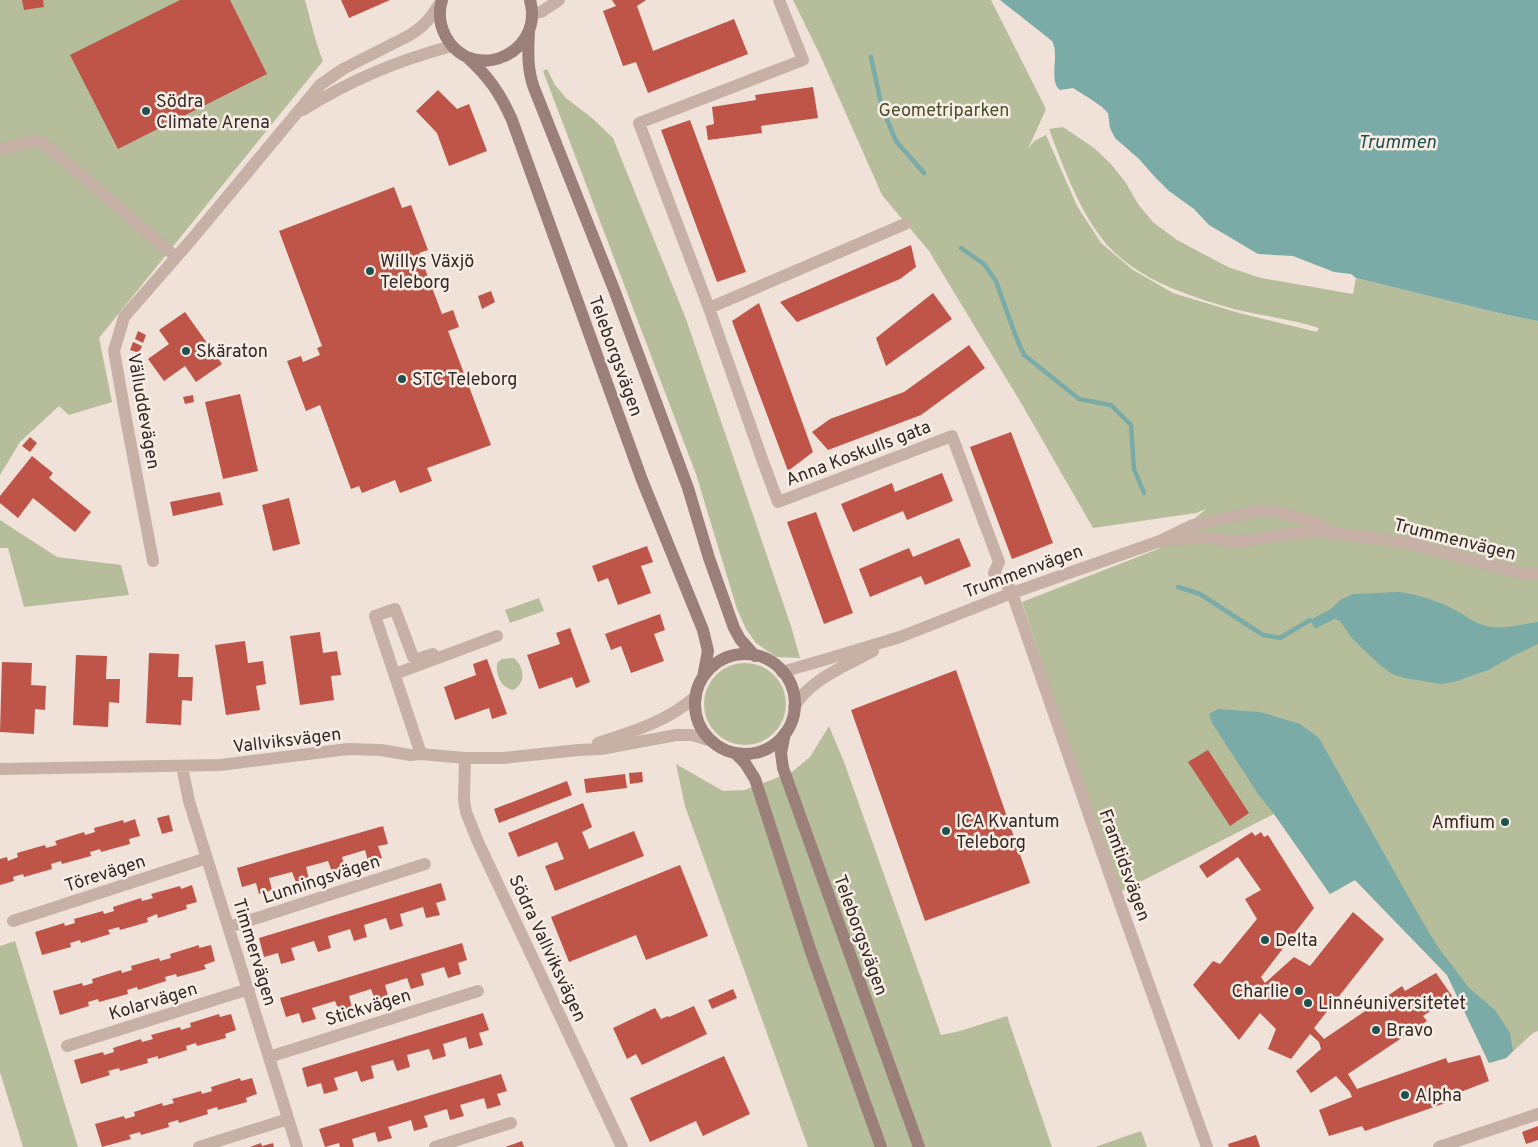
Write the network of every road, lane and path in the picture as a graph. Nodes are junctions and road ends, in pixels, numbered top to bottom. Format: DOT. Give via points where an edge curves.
graph roads {
  1 [pos="442,0"];
  2 [pos="530,0"];
  3 [pos="559,0"];
  4 [pos="779,0"];
  5 [pos="532,14"];
  6 [pos="529,31"];
  7 [pos="452,46"];
  8 [pos="467,57"];
  9 [pos="297,114"];
  10 [pos="0,150"];
  11 [pos="905,224"];
  12 [pos="176,257"];
  13 [pos="710,308"];
  14 [pos="1334,533"];
  15 [pos="1160,540"];
  16 [pos="153,561"];
  17 [pos="1538,574"];
  18 [pos="1012,593"];
  19 [pos="497,636"];
  20 [pos="900,637"];
  21 [pos="433,654"];
  22 [pos="755,656"];
  23 [pos="782,672"];
  24 [pos="395,674"];
  25 [pos="703,677"];
  26 [pos="696,696"];
  27 [pos="794,707"];
  28 [pos="785,734"];
  29 [pos="712,741"];
  30 [pos="578,750"];
  31 [pos="735,753"];
  32 [pos="422,754"];
  33 [pos="465,758"];
  34 [pos="182,767"];
  35 [pos="0,768"];
  36 [pos="207,858"];
  37 [pos="425,864"];
  38 [pos="13,922"];
  39 [pos="229,927"];
  40 [pos="249,989"];
  41 [pos="478,991"];
  42 [pos="67,1046"];
  43 [pos="269,1057"];
  44 [pos="1538,1114"];
  45 [pos="288,1119"];
  46 [pos="511,1123"];
  47 [pos="199,1147"];
  48 [pos="297,1147"];
  49 [pos="434,1147"];
  50 [pos="622,1147"];
  51 [pos="880,1147"];
  52 [pos="919,1147"];
  53 [pos="1207,1147"];
  54 [pos="1439,1147"];
  1 -- 7 [label="main road" via="442,26"];
  1 -- 9 [label="street, Välluddevägen" via="420,29 334,74 320,85"];
  2 -- 5 [label="main road, Teleborgsvägen"];
  3 -- 5 [label="street"];
  4 -- 13 [label="street, Anna Koskulls gata" via="803,60 639,123"];
  5 -- 6 [label="main road, Teleborgsvägen"];
  6 -- 8 [label="main road" via="519,47 504,57 486,61"];
  6 -- 22 [label="main road, Teleborgsvägen" via="530,77 616,292 688,488 734,628"];
  7 -- 8 [label="main road, Teleborgsvägen"];
  7 -- 9 [label="street" via="388,66"];
  8 -- 25 [label="main road, Teleborgsvägen" via="492,82 512,120 642,480 703,630 708,651"];
  9 -- 12 [label="street, Välluddevägen"];
  10 -- 12 [label="street" via="33,141 45,144"];
  11 -- 13 [label="street"];
  12 -- 16 [label="street, Välluddevägen" via="124,317 114,350"];
  13 -- 18 [label="street, Anna Koskulls gata" via="778,502 952,436 999,562 994,573"];
  14 -- 15 [label="street, Trummenvägen" via="1296,533 1234,542 1207,538"];
  14 -- 15 [label="street, Trummenvägen" via="1316,523 1274,511 1193,525"];
  14 -- 17 [label="street, Trummenvägen" via="1408,542 1520,573"];
  15 -- 18 [label="street, Trummenvägen"];
  18 -- 20 [label="street, Trummenvägen"];
  18 -- 53 [label="street, Framtidsvägen"];
  19 -- 24 [label="street"];
  20 -- 23 [label="street, Trummenvägen"];
  20 -- 27 [label="street, Trummenvägen" via="812,686"];
  21 -- 24 [label="street" via="418,659 413,657 395,609 375,616"];
  22 -- 23 [label="main road" via="770,661"];
  22 -- 25 [label="main road" via="726,658"];
  23 -- 27 [label="main road" via="792,688"];
  24 -- 32 [label="street"];
  25 -- 26 [label="main road"];
  26 -- 29 [label="main road" via="698,720"];
  26 -- 30 [label="street, Vallviksvägen" via="663,718"];
  27 -- 28 [label="main road" via="792,721"];
  28 -- 31 [label="main road" via="763,751"];
  28 -- 52 [label="main road, Teleborgsvägen" via="781,753 783,768"];
  29 -- 30 [label="street, Vallviksvägen" via="692,735 676,736"];
  29 -- 31 [label="main road"];
  30 -- 33 [label="street, Vallviksvägen" via="503,758"];
  31 -- 51 [label="main road" via="755,779 811,952"];
  32 -- 33 [label="street, Vallviksvägen"];
  32 -- 34 [label="street, Vallviksvägen" via="410,756 382,750 348,749 220,766"];
  33 -- 50 [label="street, Södra Vallviksvägen" via="464,800 478,842"];
  34 -- 35 [label="street, Vallviksvägen"];
  34 -- 36 [label="street, Timmervägen"];
  36 -- 38 [label="street, Törevägen"];
  36 -- 39 [label="street, Timmervägen"];
  37 -- 39 [label="street, Lunningsvägen"];
  39 -- 40 [label="street, Timmervägen"];
  40 -- 42 [label="street, Kolarvägen"];
  40 -- 43 [label="street, Timmervägen"];
  41 -- 43 [label="street, Stickvägen"];
  43 -- 45 [label="street, Timmervägen"];
  44 -- 54 [label="street"];
  45 -- 47 [label="street"];
  45 -- 48 [label="street, Timmervägen"];
  46 -- 49 [label="street"];
}
